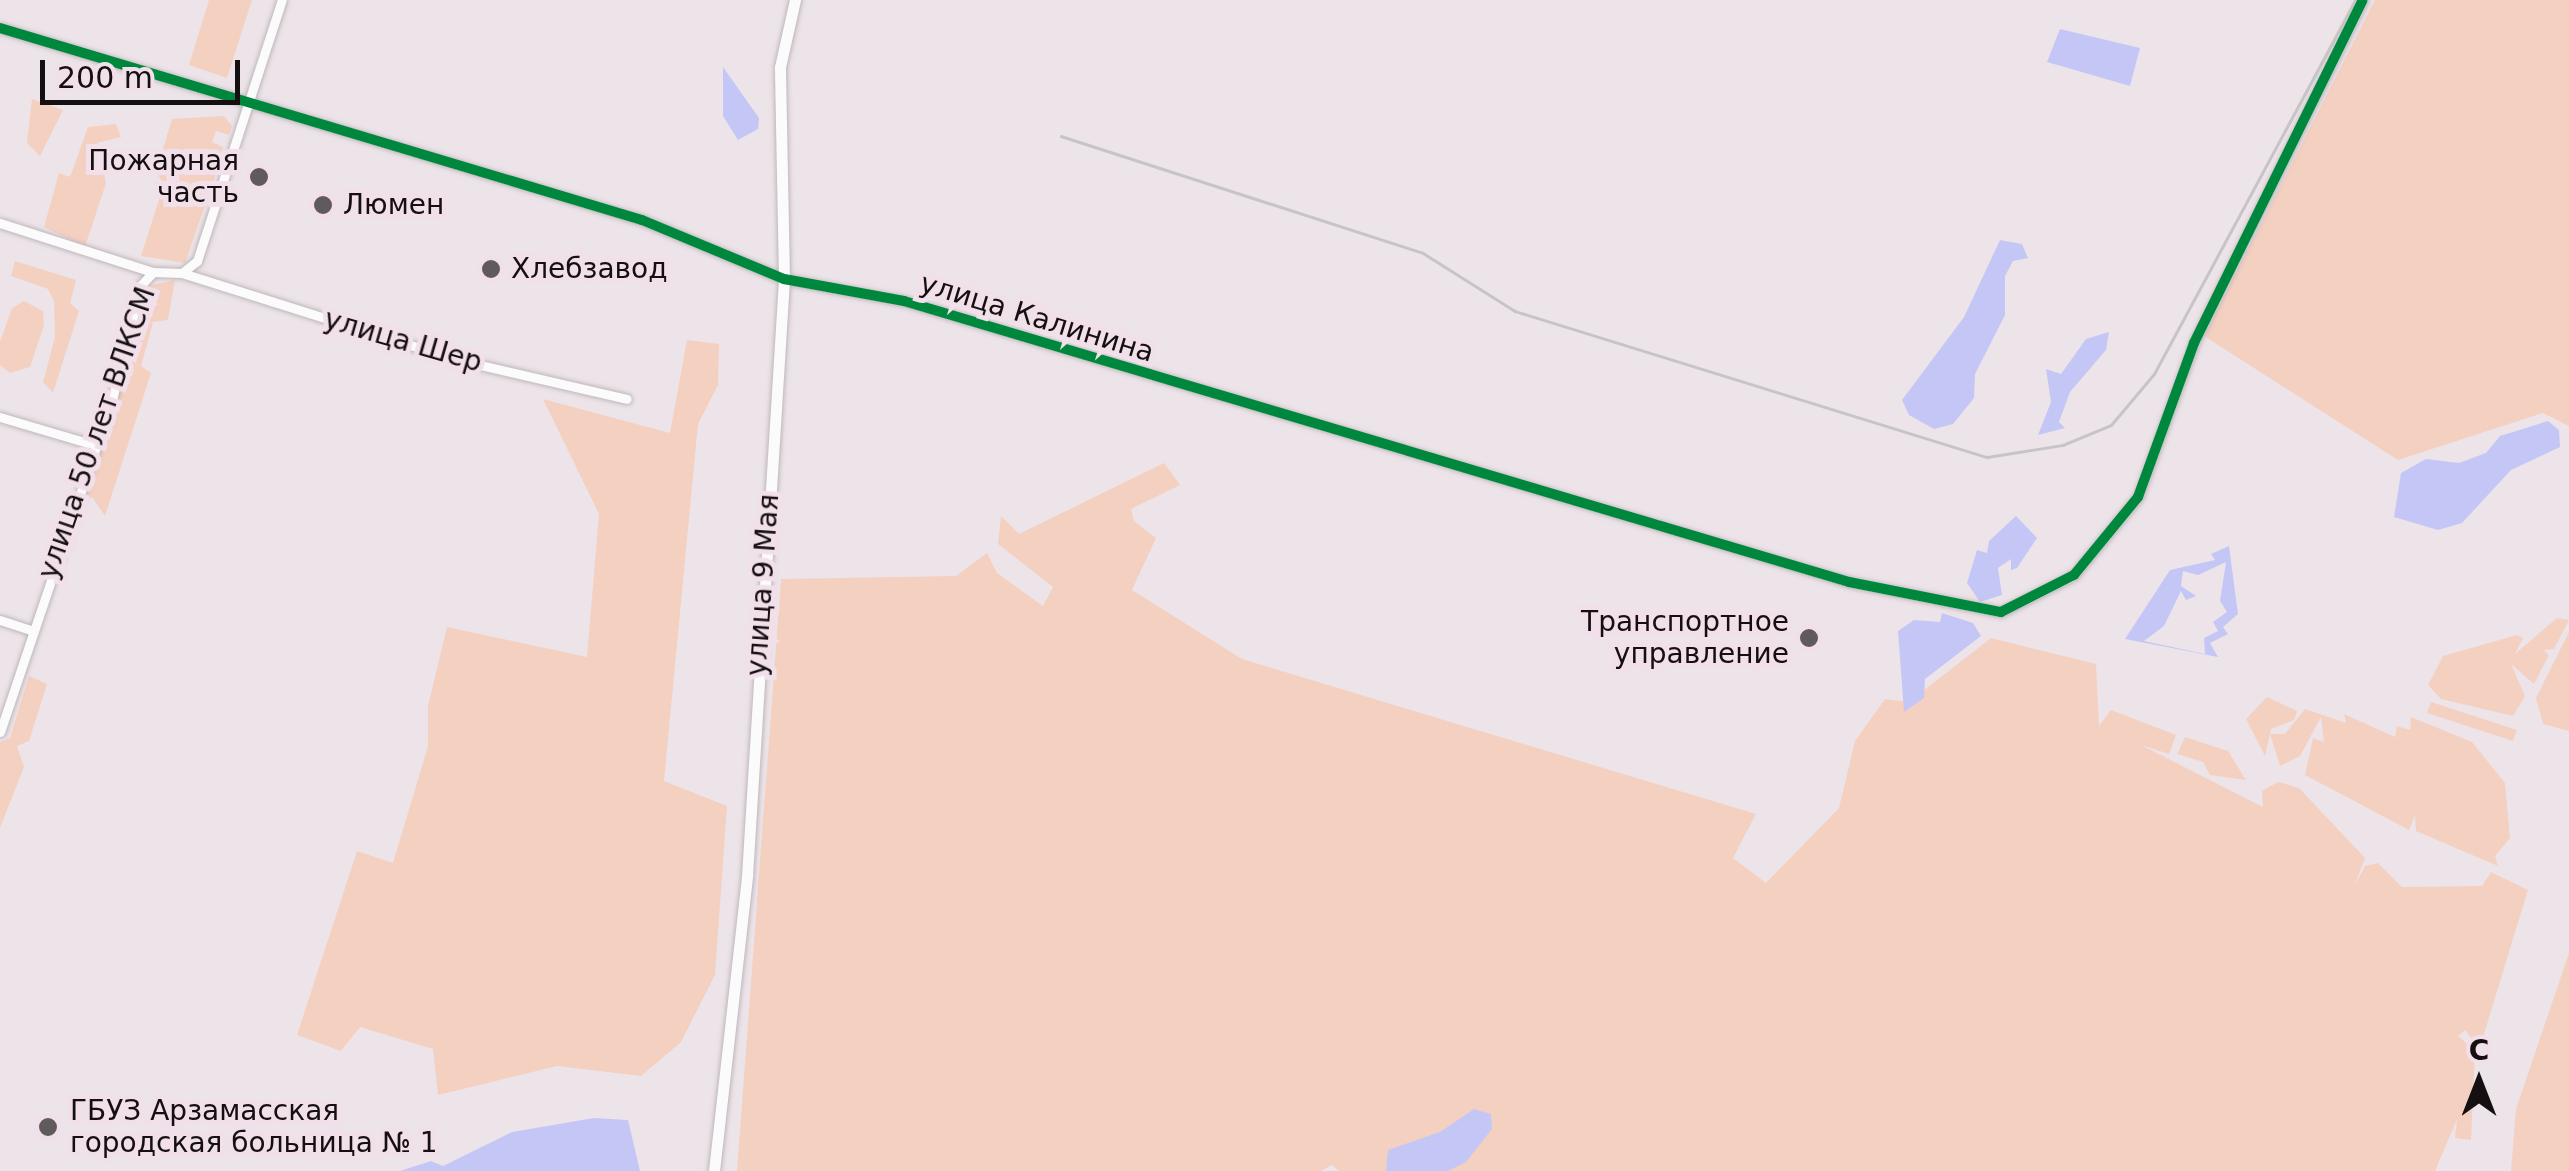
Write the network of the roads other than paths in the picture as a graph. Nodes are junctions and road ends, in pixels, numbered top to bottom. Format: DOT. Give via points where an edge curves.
graph roads {
  1 [pos="282,0"];
  2 [pos="795,0"];
  3 [pos="2363,0"];
  4 [pos="0,28"];
  5 [pos="250,102"];
  6 [pos="0,223"];
  7 [pos="153,272"];
  8 [pos="182,273"];
  9 [pos="784,279"];
  10 [pos="628,399"];
  11 [pos="0,416"];
  12 [pos="91,444"];
  13 [pos="0,620"];
  14 [pos="31,630"];
  15 [pos="0,732"];
  16 [pos="714,1171"];
  1 -- 5 [label="street, улица 50 лет ВЛКСМ"];
  2 -- 9 [label="main road, улица 9 Мая" via="780,82"];
  3 -- 9 [label="street, улица Калинина" via="2207,313 2153,463 2122,523 2074,575 2001,612 1892,592 904,301"];
  4 -- 5 [label="street, улица Калинина"];
  5 -- 8 [label="street, улица 50 лет ВЛКСМ" via="197,260"];
  5 -- 9 [label="street, улица Калинина" via="642,220"];
  6 -- 7 [label="street"];
  7 -- 8 [label="street, улица 50 лет ВЛКСМ"];
  7 -- 12 [label="street, улица 50 лет ВЛКСМ" via="141,285 113,396"];
  8 -- 10 [label="street, улица Шер" via="458,360"];
  9 -- 16 [label="main road, улица 9 Мая" via="747,876"];
  11 -- 12 [label="street"];
  12 -- 14 [label="street, улица 50 лет ВЛКСМ"];
  13 -- 14 [label="street"];
  14 -- 15 [label="street, улица 50 лет ВЛКСМ"];
}
